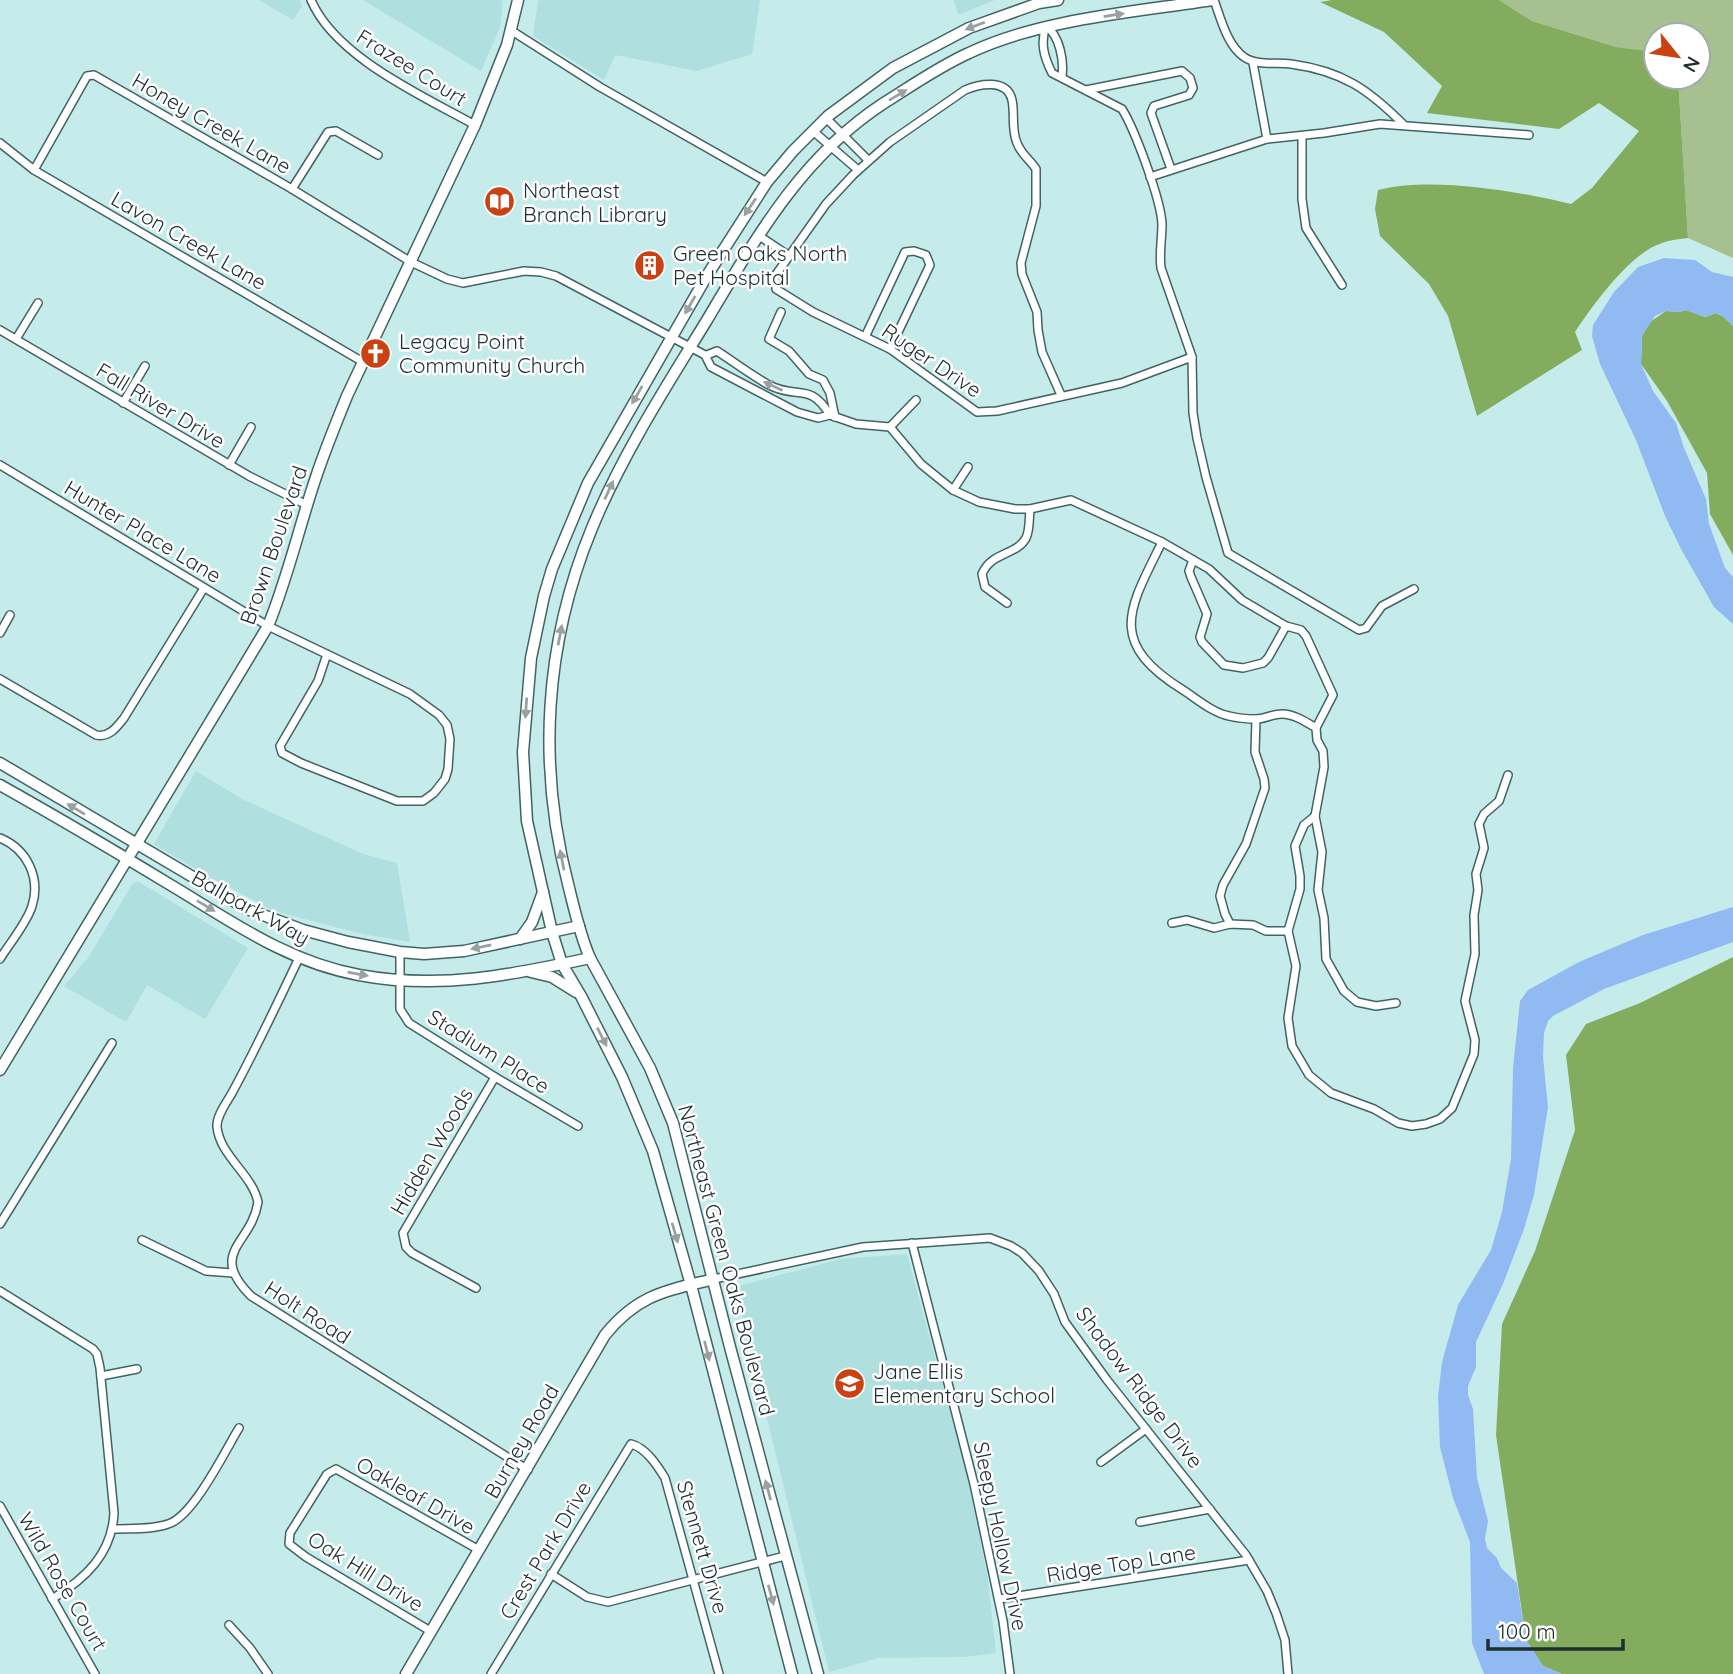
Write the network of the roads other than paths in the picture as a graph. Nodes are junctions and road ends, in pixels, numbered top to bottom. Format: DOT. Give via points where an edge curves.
graph roads {
  1 [pos="311,0"];
  2 [pos="518,0"];
  3 [pos="1058,0"];
  4 [pos="1213,0"];
  5 [pos="1039,2"];
  6 [pos="1046,26"];
  7 [pos="512,31"];
  8 [pos="1253,63"];
  9 [pos="1062,76"];
  10 [pos="1085,90"];
  11 [pos="826,118"];
  12 [pos="475,125"];
  13 [pos="1404,125"];
  14 [pos="813,131"];
  15 [pos="1529,135"];
  16 [pos="843,136"];
  17 [pos="1302,136"];
  18 [pos="1267,139"];
  19 [pos="0,143"];
  20 [pos="830,146"];
  21 [pos="378,155"];
  22 [pos="868,160"];
  23 [pos="1171,169"];
  24 [pos="34,170"];
  25 [pos="858,170"];
  26 [pos="1150,177"];
  27 [pos="767,182"];
  28 [pos="292,189"];
  29 [pos="758,235"];
  30 [pos="789,256"];
  31 [pos="411,262"];
  32 [pos="1342,285"];
  33 [pos="38,303"];
  34 [pos="781,312"];
  35 [pos="0,330"];
  36 [pos="866,335"];
  37 [pos="671,336"];
  38 [pos="16,339"];
  39 [pos="691,347"];
  40 [pos="890,349"];
  41 [pos="707,355"];
  42 [pos="1192,357"];
  43 [pos="363,362"];
  44 [pos="145,366"];
  45 [pos="1061,395"];
  46 [pos="916,400"];
  47 [pos="123,402"];
  48 [pos="832,416"];
  49 [pos="251,427"];
  50 [pos="890,427"];
  51 [pos="0,465"];
  52 [pos="229,465"];
  53 [pos="968,467"];
  54 [pos="953,489"];
  55 [pos="307,505"];
  56 [pos="1030,509"];
  57 [pos="1162,542"];
  58 [pos="1193,561"];
  59 [pos="204,588"];
  60 [pos="1414,589"];
  61 [pos="1007,603"];
  62 [pos="10,615"];
  63 [pos="268,626"];
  64 [pos="1286,626"];
  65 [pos="0,633"];
  66 [pos="327,654"];
  67 [pos="0,679"];
  68 [pos="1256,719"];
  69 [pos="1316,728"];
  70 [pos="0,764"];
  71 [pos="1508,775"];
  72 [pos="0,785"];
  73 [pos="1315,816"];
  74 [pos="0,838"];
  75 [pos="135,844"];
  76 [pos="127,858"];
  77 [pos="544,890"];
  78 [pos="1172,923"];
  79 [pos="1230,923"];
  80 [pos="579,926"];
  81 [pos="1288,931"];
  82 [pos="552,932"];
  83 [pos="520,939"];
  84 [pos="400,952"];
  85 [pos="299,958"];
  86 [pos="590,958"];
  87 [pos="0,959"];
  88 [pos="562,964"];
  89 [pos="528,972"];
  90 [pos="400,980"];
  91 [pos="581,996"];
  92 [pos="1396,1003"];
  93 [pos="112,1043"];
  94 [pos="0,1070"];
  95 [pos="495,1077"];
  96 [pos="578,1126"];
  97 [pos="0,1224"];
  98 [pos="142,1240"];
  99 [pos="912,1243"];
  100 [pos="233,1273"];
  101 [pos="714,1279"];
  102 [pos="691,1285"];
  103 [pos="475,1289"];
  104 [pos="0,1291"];
  105 [pos="137,1369"];
  106 [pos="101,1376"];
  107 [pos="239,1428"];
  108 [pos="1146,1429"];
  109 [pos="631,1444"];
  110 [pos="1101,1462"];
  111 [pos="336,1469"];
  112 [pos="528,1470"];
  113 [pos="0,1506"];
  114 [pos="1210,1509"];
  115 [pos="1140,1522"];
  116 [pos="113,1529"];
  117 [pos="479,1550"];
  118 [pos="785,1556"];
  119 [pos="1248,1560"];
  120 [pos="762,1562"];
  121 [pos="551,1574"];
  122 [pos="694,1579"];
  123 [pos="52,1599"];
  124 [pos="999,1599"];
  125 [pos="229,1625"];
  126 [pos="432,1632"];
  127 [pos="96,1674"];
  128 [pos="268,1674"];
  129 [pos="406,1674"];
  130 [pos="491,1674"];
  131 [pos="719,1674"];
  132 [pos="792,1674"];
  133 [pos="818,1674"];
  134 [pos="1010,1674"];
  135 [pos="1288,1674"];
  1 -- 12 [label="street, Frazee Court" via="341,43"];
  2 -- 7 [label="main road, Brown Boulevard"];
  3 -- 5 [label="main road, Northeast Green Oaks Boulevard"];
  6 -- 4 [label="main road, Northeast Green Oaks Boulevard, one-way"];
  4 -- 8 [label="street" via="1236,50"];
  5 -- 6 [label="main road"];
  5 -- 11 [label="main road, Northeast Green Oaks Boulevard, one-way" via="969,28 914,56"];
  6 -- 9 [label="street" via="1057,43"];
  6 -- 9 [label="street" via="1042,39 1046,62 1052,73"];
  16 -- 6 [label="main road, Northeast Green Oaks Boulevard, one-way" via="881,105 969,52"];
  7 -- 12 [label="main road, Brown Boulevard"];
  7 -- 27 [label="street"];
  8 -- 13 [label="street" via="1311,67 1342,76 1375,97"];
  8 -- 18 [label="street"];
  9 -- 10 [label="street"];
  10 -- 23 [label="street" via="1186,73 1193,88 1188,95 1154,106 1151,113"];
  10 -- 26 [label="street" via="1122,109"];
  11 -- 14 [label="main road, Northeast Green Oaks Boulevard"];
  11 -- 16 [label="street"];
  12 -- 31 [label="main road, Brown Boulevard"];
  13 -- 15 [label="street"];
  13 -- 17 [label="street" via="1380,124"];
  14 -- 20 [label="street"];
  14 -- 27 [label="main road, Northeast Green Oaks Boulevard"];
  16 -- 20 [label="main road, Northeast Green Oaks Boulevard"];
  16 -- 22 [label="street"];
  17 -- 18 [label="street"];
  17 -- 32 [label="street" via="1306,228"];
  18 -- 23 [label="street"];
  19 -- 24 [label="street, Lavon Creek Lane"];
  20 -- 25 [label="street"];
  20 -- 29 [label="main road, Northeast Green Oaks Boulevard" via="786,194"];
  21 -- 28 [label="street" via="336,131 328,132"];
  22 -- 25 [label="street"];
  22 -- 45 [label="street" via="965,90 989,84 1008,92 1016,140 1037,176 1036,206 1022,274 1037,312 1042,352"];
  23 -- 26 [label="street"];
  24 -- 28 [label="street, Honey Creek Lane" via="91,74"];
  24 -- 43 [label="street, Lavon Creek Lane"];
  25 -- 30 [label="street"];
  26 -- 42 [label="street" via="1162,222 1161,268"];
  27 -- 37 [label="main road, Northeast Green Oaks Boulevard, one-way"];
  28 -- 31 [label="street, Honey Creek Lane"];
  29 -- 30 [label="street"];
  29 -- 39 [label="main road, Northeast Green Oaks Boulevard"];
  30 -- 36 [label="street, Ruger Drive" via="774,281 776,289 813,312"];
  31 -- 37 [label="street, Honey Creek Lane" via="463,283 524,271 556,275"];
  31 -- 43 [label="main road, Brown Boulevard"];
  33 -- 38 [label="street"];
  34 -- 48 [label="street" via="769,339 789,351 809,374 823,380 830,393"];
  35 -- 38 [label="street, Fall River Drive"];
  36 -- 40 [label="street, Ruger Drive"];
  36 -- 40 [label="street" via="905,252 926,255 930,265"];
  37 -- 39 [label="street, Honey Creek Lane"];
  37 -- 77 [label="main road, Northeast Green Oaks Boulevard, one-way" via="588,483 544,596 531,658 523,752 527,821"];
  38 -- 47 [label="street, Fall River Drive"];
  39 -- 41 [label="street, Honey Creek Lane"];
  80 -- 39 [label="main road, Northeast Green Oaks Boulevard, one-way" via="552,813 549,733 554,664 574,576 593,524"];
  40 -- 45 [label="street, Ruger Drive" via="977,412"];
  41 -- 48 [label="street" via="711,367 778,404 818,418"];
  48 -- 41 [label="street, one-way" via="820,399 768,384 718,351"];
  42 -- 45 [label="street, Ruger Drive" via="1122,383"];
  42 -- 60 [label="street" via="1197,438 1228,553 1359,630 1366,628 1382,606"];
  43 -- 55 [label="main road, Brown Boulevard"];
  44 -- 47 [label="street"];
  46 -- 50 [label="street"];
  47 -- 52 [label="street, Fall River Drive"];
  48 -- 50 [label="street"];
  49 -- 52 [label="street"];
  50 -- 54 [label="street" via="934,477"];
  51 -- 59 [label="street, Hunter Place Lane"];
  52 -- 55 [label="street, Fall River Drive"];
  53 -- 54 [label="street"];
  54 -- 56 [label="street" via="979,502"];
  55 -- 63 [label="main road, Brown Boulevard"];
  56 -- 57 [label="street" via="1071,499"];
  56 -- 61 [label="street" via="1026,538 991,560 982,574 985,587"];
  57 -- 58 [label="street"];
  57 -- 68 [label="street" via="1134,600 1130,623 1138,650 1170,682 1203,703 1227,716"];
  58 -- 64 [label="street" via="1209,569 1234,594"];
  58 -- 64 [label="street" via="1189,571 1207,614 1200,637 1220,662 1233,668 1263,663"];
  59 -- 63 [label="street, Hunter Place Lane"];
  59 -- 67 [label="street" via="124,718 105,736 96,736"];
  62 -- 65 [label="street"];
  63 -- 66 [label="street, Hunter Place Lane"];
  63 -- 75 [label="main road, Brown Boulevard"];
  64 -- 69 [label="street" via="1307,636 1332,688 1332,702"];
  66 -- 66 [label="street, Hunter Place Lane" via="318,681 280,746 282,752 397,801 423,801 440,787 448,769 447,725 410,694"];
  68 -- 69 [label="street" via="1283,714"];
  68 -- 79 [label="street" via="1255,752 1265,788 1246,844 1220,895"];
  69 -- 73 [label="street" via="1324,767"];
  75 -- 70 [label="main road, Ballpark Way, one-way"];
  71 -- 81 [label="street" via="1499,801 1479,824 1484,848 1476,874 1475,954 1465,1001 1474,1054 1456,1101 1440,1119 1412,1126 1398,1123 1331,1093 1309,1075 1292,1046 1288,1018 1296,966"];
  72 -- 76 [label="main road, Ballpark Way"];
  73 -- 81 [label="street" via="1304,825 1295,846 1300,889"];
  73 -- 92 [label="street" via="1322,852 1318,890 1326,958 1344,992 1357,1002 1376,1006"];
  74 -- 87 [label="street" via="24,855 34,887 32,908"];
  75 -- 76 [label="main road, Brown Boulevard"];
  75 -- 84 [label="main road, Ballpark Way" via="263,916 348,942"];
  76 -- 85 [label="main road, Ballpark Way, one-way" via="276,949"];
  76 -- 94 [label="main road, Brown Boulevard"];
  77 -- 82 [label="main road, Northeast Green Oaks Boulevard"];
  77 -- 83 [label="main road"];
  78 -- 79 [label="street" via="1187,920 1214,928"];
  79 -- 81 [label="street"];
  80 -- 82 [label="main road, Ballpark Way"];
  80 -- 86 [label="main road, Northeast Green Oaks Boulevard"];
  82 -- 83 [label="main road, Ballpark Way"];
  82 -- 88 [label="main road, Northeast Green Oaks Boulevard"];
  83 -- 84 [label="main road, Ballpark Way, one-way" via="457,951"];
  84 -- 90 [label="street, Stadium Place"];
  85 -- 90 [label="main road, Ballpark Way, one-way" via="360,976"];
  85 -- 100 [label="street" via="217,1121 229,1155 258,1202 231,1258"];
  86 -- 88 [label="main road, Ballpark Way"];
  86 -- 101 [label="main road, Northeast Green Oaks Boulevard" via="670,1113"];
  88 -- 89 [label="main road, Ballpark Way"];
  88 -- 91 [label="main road, Northeast Green Oaks Boulevard"];
  89 -- 90 [label="main road, Ballpark Way" via="485,979"];
  89 -- 91 [label="main road" via="552,977"];
  90 -- 95 [label="street, Stadium Place" via="400,1009 409,1023"];
  91 -- 102 [label="main road, Northeast Green Oaks Boulevard, one-way" via="648,1138"];
  93 -- 97 [label="street"];
  95 -- 96 [label="street, Stadium Place"];
  95 -- 103 [label="street, Hidden Woods" via="403,1233 412,1253"];
  98 -- 100 [label="street" via="206,1271"];
  99 -- 101 [label="street, Shadow Ridge Drive" via="863,1247"];
  99 -- 108 [label="street, Shadow Ridge Drive" via="990,1238 1022,1253 1054,1294 1065,1322"];
  99 -- 124 [label="street, Sleepy Hollow Drive"];
  100 -- 112 [label="street, Holt Road" via="261,1303"];
  101 -- 102 [label="main road, Burney Road"];
  118 -- 101 [label="main road, Northeast Green Oaks Boulevard, one-way"];
  102 -- 112 [label="main road, Burney Road" via="650,1296 615,1322"];
  102 -- 120 [label="main road, Northeast Green Oaks Boulevard, one-way"];
  104 -- 106 [label="street" via="93,1349"];
  105 -- 106 [label="street"];
  106 -- 116 [label="street"];
  107 -- 116 [label="street" via="197,1498 177,1519 170,1524"];
  108 -- 110 [label="street"];
  108 -- 114 [label="street, Shadow Ridge Drive"];
  109 -- 121 [label="street, Crest Park Drive"];
  109 -- 122 [label="street, Stennett Drive" via="654,1462 665,1478"];
  111 -- 117 [label="street, Oakleaf Drive"];
  111 -- 126 [label="street, Oak Hill Drive" via="327,1474 290,1533 289,1544"];
  112 -- 117 [label="main road, Burney Road"];
  113 -- 123 [label="street, Wild Rose Court"];
  114 -- 115 [label="street"];
  114 -- 119 [label="street, Shadow Ridge Drive"];
  116 -- 123 [label="street" via="98,1561"];
  117 -- 126 [label="main road, Burney Road"];
  118 -- 120 [label="street"];
  118 -- 133 [label="main road, Northeast Green Oaks Boulevard"];
  119 -- 124 [label="street, Ridge Top Lane"];
  119 -- 135 [label="street, Shadow Ridge Drive" via="1276,1613 1285,1640"];
  120 -- 122 [label="street"];
  120 -- 132 [label="main road, Northeast Green Oaks Boulevard, one-way"];
  121 -- 122 [label="street" via="587,1597 608,1602"];
  121 -- 130 [label="street, Crest Park Drive"];
  122 -- 131 [label="street, Stennett Drive"];
  123 -- 127 [label="street, Wild Rose Court"];
  124 -- 134 [label="street, Sleepy Hollow Drive"];
  125 -- 128 [label="street"];
  126 -- 129 [label="main road, Burney Road"];
}
